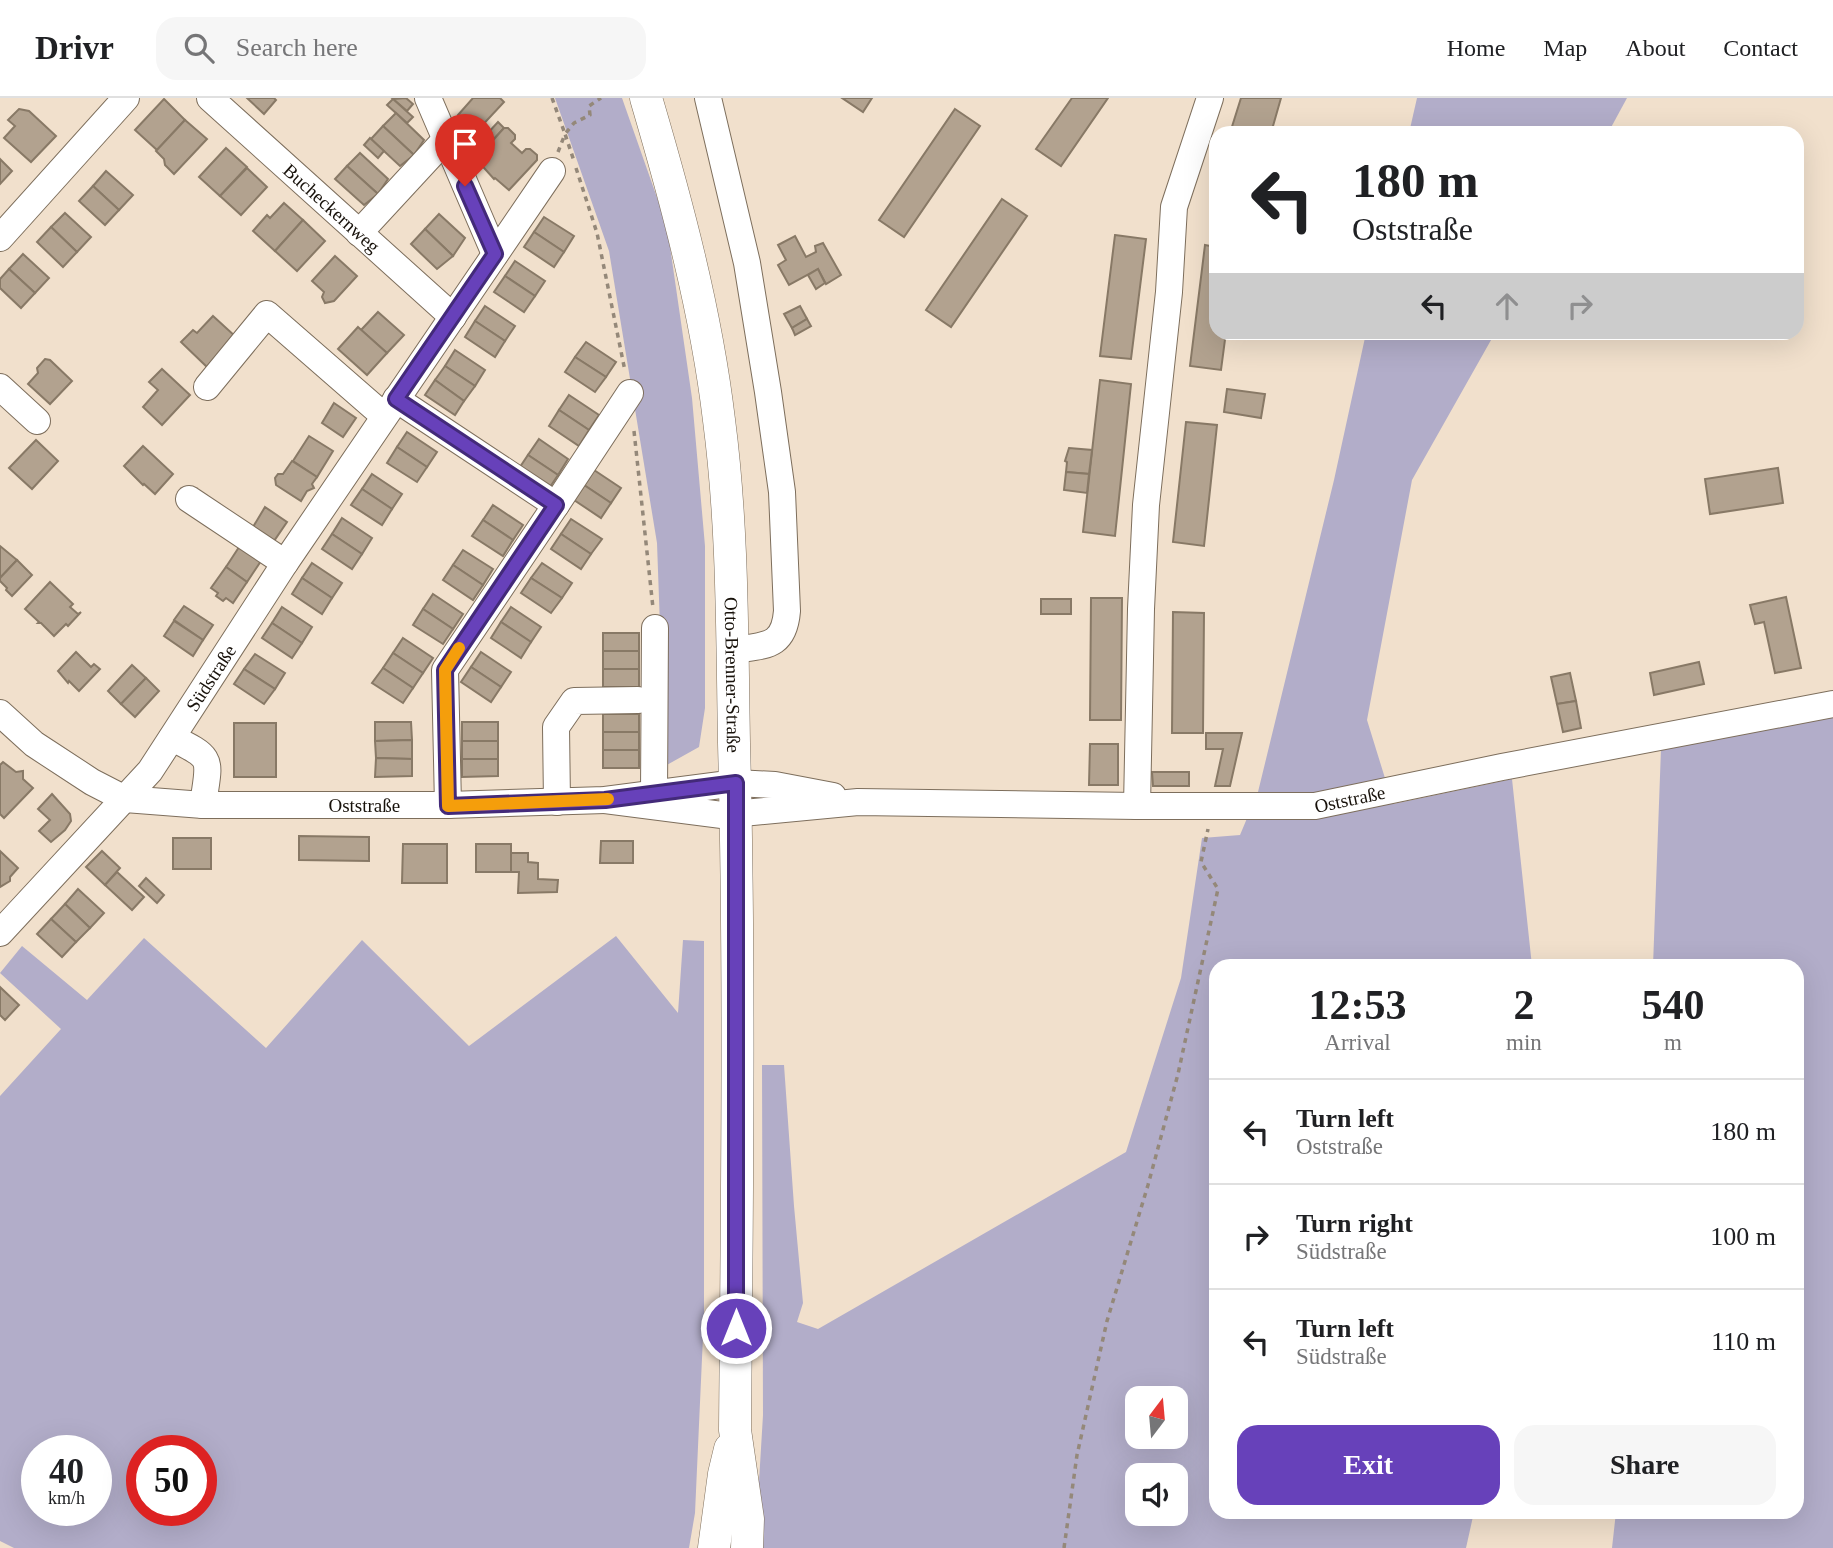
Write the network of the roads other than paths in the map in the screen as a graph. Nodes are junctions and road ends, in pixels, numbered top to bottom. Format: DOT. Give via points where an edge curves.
graph roads {
  1 [pos="126,98"];
  2 [pos="210,98"];
  3 [pos="428,98"];
  4 [pos="646,98"];
  5 [pos="708,98"];
  6 [pos="1210,98"];
  7 [pos="445,140"];
  8 [pos="552,170"];
  9 [pos="359,233"];
  10 [pos="0,238"];
  11 [pos="495,254"];
  12 [pos="453,317"];
  13 [pos="0,387"];
  14 [pos="207,387"];
  15 [pos="630,393"];
  16 [pos="390,408"];
  17 [pos="37,421"];
  18 [pos="189,499"];
  19 [pos="556,505"];
  20 [pos="285,563"];
  21 [pos="655,628"];
  22 [pos="734,650"];
  23 [pos="638,701"];
  24 [pos="1833,704"];
  25 [pos="0,713"];
  26 [pos="172,738"];
  27 [pos="736,783"];
  28 [pos="654,794"];
  29 [pos="125,799"];
  30 [pos="605,800"];
  31 [pos="557,802"];
  32 [pos="858,802"];
  33 [pos="204,805"];
  34 [pos="448,806"];
  35 [pos="1137,806"];
  36 [pos="737,814"];
  37 [pos="0,933"];
  38 [pos="735,1430"];
  39 [pos="748,1533"];
  40 [pos="714,1548"];
  41 [pos="772,1548"];
  1 -- 10 [label="street"];
  2 -- 9 [label="street, Bucheckernweg"];
  3 -- 7 [label="street"];
  4 -- 22 [label="main road, Otto-Brenner-Straße" via="697,295 719,418 731,538"];
  5 -- 22 [label="street" via="750,276 782,492 786,624 781,637 770,644"];
  6 -- 35 [label="street" via="1174,207 1170,292 1146,505"];
  7 -- 9 [label="street"];
  7 -- 11 [label="street"];
  8 -- 11 [label="street, Südstraße"];
  9 -- 12 [label="street, Bucheckernweg"];
  11 -- 12 [label="street, Südstraße"];
  12 -- 16 [label="street, Südstraße"];
  13 -- 17 [label="street"];
  14 -- 16 [label="street" via="267,314"];
  15 -- 19 [label="street"];
  16 -- 19 [label="street"];
  16 -- 20 [label="street, Südstraße"];
  18 -- 20 [label="street"];
  19 -- 34 [label="street" via="445,670"];
  20 -- 26 [label="street, Südstraße"];
  21 -- 28 [label="street"];
  22 -- 27 [label="main road, Otto-Brenner-Straße"];
  23 -- 31 [label="street" via="574,701 556,727"];
  24 -- 35 [label="street, Oststraße" via="1315,806"];
  25 -- 29 [label="street" via="34,744"];
  26 -- 29 [label="street, Südstraße"];
  26 -- 33 [label="street" via="200,752 207,762"];
  27 -- 28 [label="street, Oststraße"];
  27 -- 32 [label="street, Oststraße" via="775,785"];
  27 -- 36 [label="main road, Otto-Brenner-Straße"];
  28 -- 30 [label="street, Oststraße"];
  29 -- 33 [label="street, Oststraße"];
  29 -- 37 [label="street, Südstraße"];
  30 -- 31 [label="street, Oststraße"];
  30 -- 36 [label="street, Oststraße"];
  31 -- 34 [label="street, Oststraße"];
  32 -- 35 [label="street, Oststraße"];
  32 -- 36 [label="street, Oststraße"];
  33 -- 34 [label="street, Oststraße"];
  36 -- 38 [label="main road, Otto-Brenner-Straße"];
  38 -- 39 [label="main road, Otto-Brenner-Straße"];
  38 -- 40 [label="main road, Otto-Brenner-Straße"];
  39 -- 41 [label="main road"];
}
